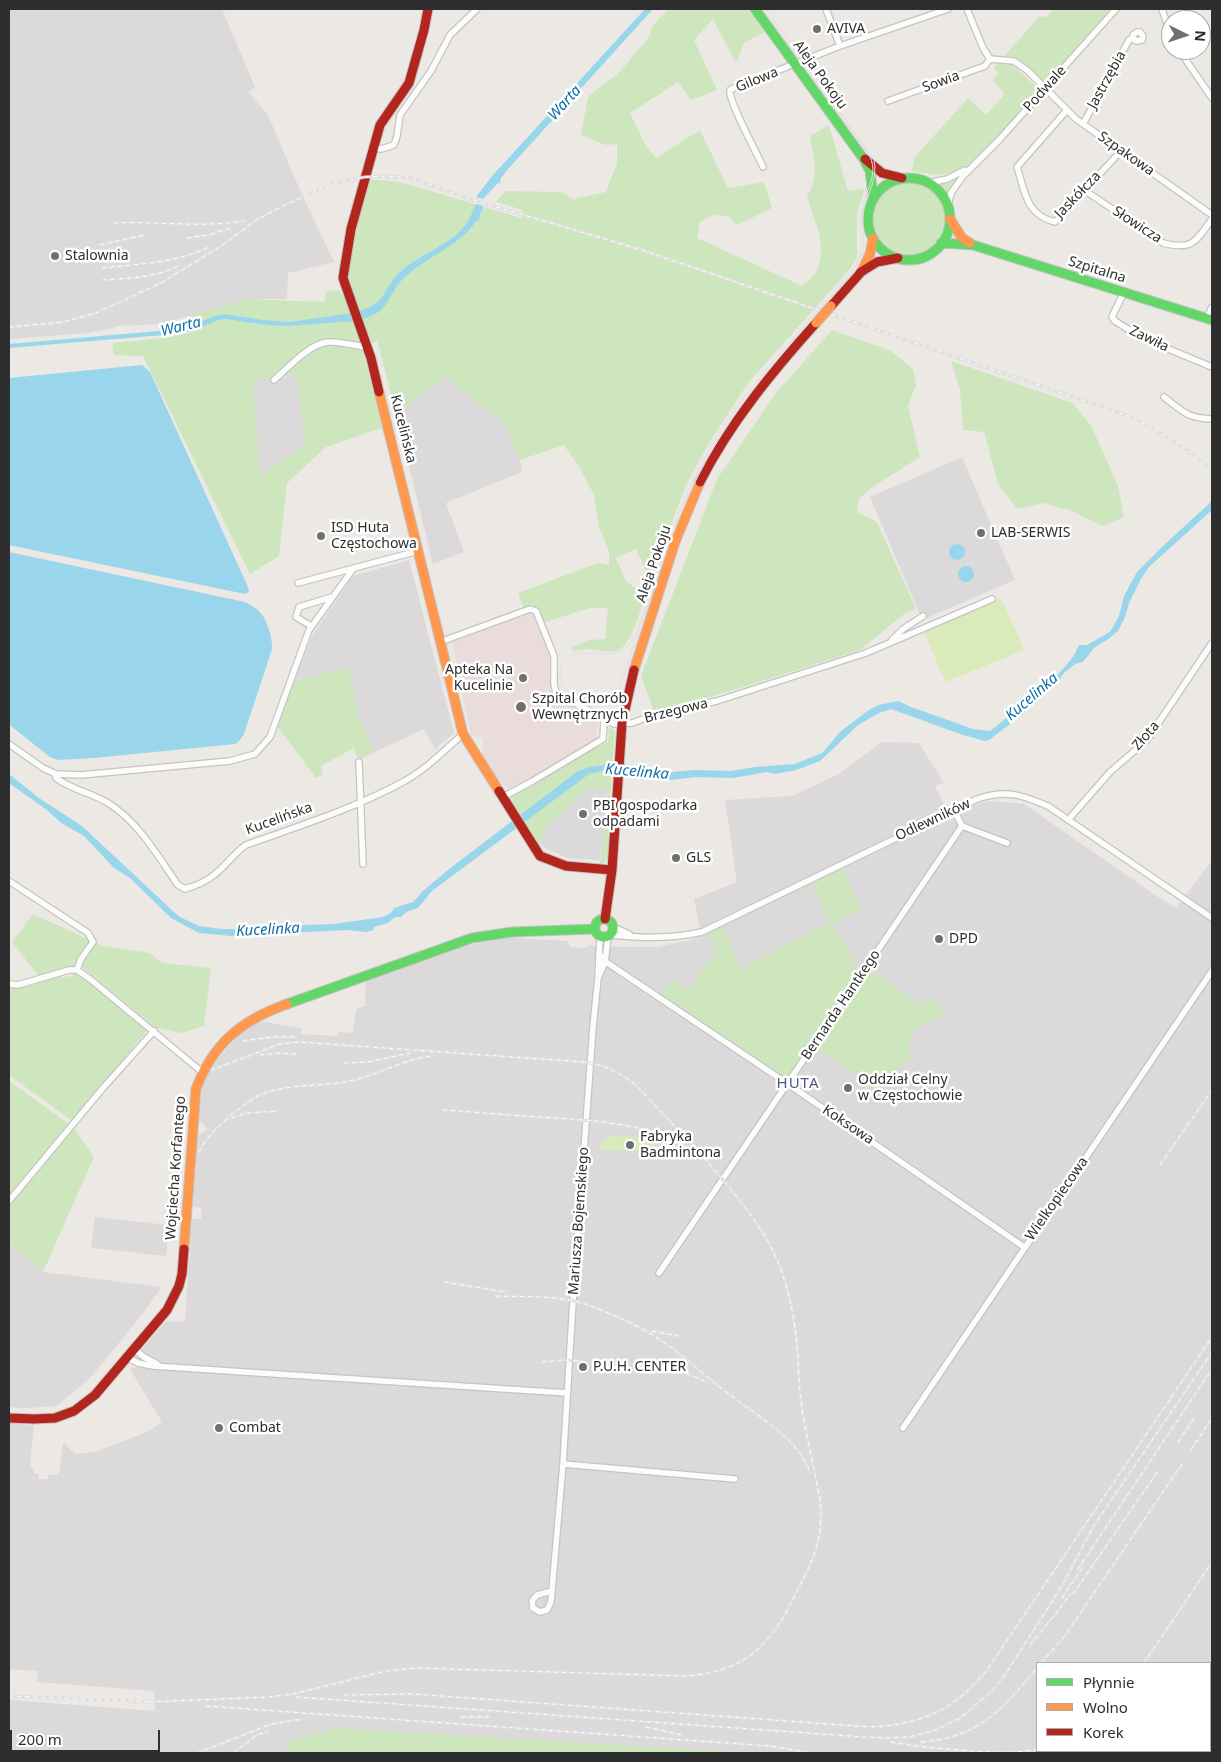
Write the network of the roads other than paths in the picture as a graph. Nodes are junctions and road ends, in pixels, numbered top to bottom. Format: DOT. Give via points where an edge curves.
graph roads {
  1 [pos="428,9"];
  2 [pos="477,9"];
  3 [pos="755,9"];
  4 [pos="826,9"];
  5 [pos="948,9"];
  6 [pos="967,9"];
  7 [pos="1116,9"];
  8 [pos="1133,38"];
  9 [pos="840,46"];
  10 [pos="990,59"];
  11 [pos="1186,60"];
  12 [pos="795,64"];
  13 [pos="1045,87"];
  14 [pos="1212,98"];
  15 [pos="888,101"];
  16 [pos="1067,110"];
  17 [pos="1083,124"];
  18 [pos="373,147"];
  19 [pos="1120,150"];
  20 [pos="863,158"];
  21 [pos="763,167"];
  22 [pos="972,167"];
  23 [pos="902,178"];
  24 [pos="929,183"];
  25 [pos="1084,190"];
  26 [pos="873,197"];
  27 [pos="948,206"];
  28 [pos="1212,217"];
  29 [pos="950,219"];
  30 [pos="873,238"];
  31 [pos="941,243"];
  32 [pos="973,245"];
  33 [pos="898,258"];
  34 [pos="861,272"];
  35 [pos="1124,292"];
  36 [pos="1212,307"];
  37 [pos="1210,319"];
  38 [pos="368,347"];
  39 [pos="1212,367"];
  40 [pos="274,380"];
  41 [pos="1164,397"];
  42 [pos="1212,419"];
  43 [pos="418,551"];
  44 [pos="353,568"];
  45 [pos="298,583"];
  46 [pos="332,597"];
  47 [pos="992,599"];
  48 [pos="923,616"];
  49 [pos="311,626"];
  50 [pos="440,642"];
  51 [pos="891,642"];
  52 [pos="1212,643"];
  53 [pos="604,719"];
  54 [pos="622,723"];
  55 [pos="463,734"];
  56 [pos="9,744"];
  57 [pos="359,762"];
  58 [pos="56,774"];
  59 [pos="505,800"];
  60 [pos="361,801"];
  61 [pos="954,810"];
  62 [pos="1068,820"];
  63 [pos="962,826"];
  64 [pos="1007,843"];
  65 [pos="364,864"];
  66 [pos="612,870"];
  67 [pos="9,881"];
  68 [pos="1212,918"];
  69 [pos="606,919"];
  70 [pos="594,928"];
  71 [pos="608,934"];
  72 [pos="599,953"];
  73 [pos="606,962"];
  74 [pos="77,970"];
  75 [pos="1212,971"];
  76 [pos="598,978"];
  77 [pos="10,984"];
  78 [pos="154,1031"];
  79 [pos="202,1072"];
  80 [pos="788,1084"];
  81 [pos="9,1201"];
  82 [pos="1024,1247"];
  83 [pos="659,1273"];
  84 [pos="134,1349"];
  85 [pos="127,1357"];
  86 [pos="164,1366"];
  87 [pos="567,1393"];
  88 [pos="9,1418"];
  89 [pos="903,1428"];
  90 [pos="563,1464"];
  91 [pos="735,1479"];
  92 [pos="552,1591"];
  1 -- 18 [label="street" via="410,83 380,125"];
  2 -- 18 [label="street" via="450,35 432,71 400,115 394,145 381,149"];
  3 -- 12 [label="street, Aleja Pokoju"];
  4 -- 9 [label="street"];
  5 -- 9 [label="street, Gilowa"];
  6 -- 10 [label="street"];
  7 -- 13 [label="street, Podwale"];
  8 -- 17 [label="street, Jastrzębia"];
  9 -- 12 [label="street, Gilowa"];
  10 -- 13 [label="street, Szpakowa" via="1014,61"];
  10 -- 15 [label="street, Sowia" via="985,66"];
  11 -- 14 [label="street"];
  12 -- 20 [label="street, Aleja Pokoju"];
  12 -- 21 [label="street, Gilowa" via="730,90 734,108"];
  13 -- 16 [label="street, Szpakowa"];
  13 -- 22 [label="street, Podwale"];
  16 -- 17 [label="street, Szpakowa"];
  16 -- 25 [label="street, Jaskółcza" via="1017,166 1026,199 1032,210 1046,220 1056,222"];
  17 -- 19 [label="street, Szpakowa"];
  18 -- 38 [label="street, Kucelińska" via="351,229 343,278"];
  19 -- 25 [label="street, Jaskółcza"];
  19 -- 28 [label="street, Szpakowa"];
  20 -- 23 [label="street, Aleja Pokoju" via="882,173"];
  20 -- 26 [label="street, Aleja Pokoju" via="870,171"];
  22 -- 24 [label="street, Podwale" via="948,179"];
  22 -- 27 [label="street, Podwale" via="951,193"];
  23 -- 24 [label="street"];
  23 -- 26 [label="street" via="886,185"];
  24 -- 27 [label="street"];
  25 -- 28 [label="street, Słowicza" via="1163,243 1174,246 1195,242"];
  26 -- 30 [label="street" via="868,220"];
  27 -- 29 [label="street"];
  29 -- 31 [label="street"];
  29 -- 32 [label="street, Szpitalna" via="962,238"];
  30 -- 33 [label="street" via="881,249"];
  30 -- 34 [label="street, Aleja Pokoju"];
  31 -- 32 [label="street, Szpitalna"];
  31 -- 33 [label="street" via="925,256 910,260"];
  32 -- 35 [label="street, Szpitalna"];
  33 -- 34 [label="street, Aleja Pokoju" via="877,262"];
  34 -- 54 [label="street, Aleja Pokoju, bridge" via="752,397 704,475 675,543 634,664"];
  35 -- 37 [label="street, Szpitalna"];
  35 -- 39 [label="street, Zawiła" via="1112,317 1115,321 1142,338"];
  36 -- 37 [label="street"];
  38 -- 40 [label="street" via="328,342 298,358"];
  38 -- 43 [label="street, Kucelińska"];
  41 -- 42 [label="street" via="1187,415"];
  43 -- 44 [label="street"];
  43 -- 50 [label="street, Kucelińska"];
  44 -- 45 [label="street"];
  44 -- 46 [label="street"];
  46 -- 49 [label="street"];
  46 -- 49 [label="street" via="299,607 296,617"];
  47 -- 51 [label="street, Brzegowa"];
  48 -- 51 [label="street, Brzegowa" via="903,629"];
  49 -- 58 [label="street" via="270,737 255,754 230,762 80,775"];
  50 -- 53 [label="street, Brzegowa" via="530,609 536,611 554,656 556,693"];
  50 -- 55 [label="street, Kucelińska"];
  51 -- 54 [label="street, Brzegowa" via="717,701"];
  52 -- 62 [label="street, Złota" via="1147,740 1110,772"];
  53 -- 54 [label="street, Brzegowa" via="614,724"];
  53 -- 59 [label="street" via="602,739"];
  54 -- 66 [label="street, Aleja Pokoju"];
  55 -- 59 [label="street, Kucelińska"];
  55 -- 60 [label="street, Kucelińska" via="404,781"];
  56 -- 58 [label="street"];
  57 -- 60 [label="street"];
  58 -- 60 [label="street, Kucelińska" via="56,778 67,786 108,802 150,844 178,886 185,889 214,875 246,845"];
  59 -- 66 [label="street, Kucelińska" via="540,856 567,868"];
  60 -- 65 [label="street"];
  61 -- 62 [label="street, Odlewników" via="990,795 1011,793 1048,806"];
  61 -- 63 [label="street"];
  61 -- 71 [label="street, Odlewników" via="702,932 669,938"];
  62 -- 68 [label="street, Odlewników"];
  63 -- 64 [label="street"];
  63 -- 80 [label="street, Bernarda Hantkego"];
  66 -- 69 [label="street, Aleja Pokoju"];
  67 -- 74 [label="street" via="88,933 93,942"];
  69 -- 70 [label="street" via="597,922"];
  69 -- 71 [label="street" via="611,921"];
  70 -- 71 [label="street" via="596,933"];
  70 -- 79 [label="street, Wojciecha Korfantego" via="512,932 472,938 290,1003 257,1016 240,1027"];
  71 -- 72 [label="street, Mariusza Bojemskiego"];
  71 -- 73 [label="street, Mariusza Bojemskiego"];
  72 -- 73 [label="street, Koksowa"];
  72 -- 76 [label="street, Mariusza Bojemskiego"];
  73 -- 76 [label="street, Mariusza Bojemskiego"];
  73 -- 80 [label="street, Koksowa"];
  74 -- 77 [label="street" via="18,985"];
  74 -- 78 [label="street"];
  75 -- 82 [label="street, Wielkopiecowa"];
  76 -- 87 [label="street, Mariusza Bojemskiego"];
  78 -- 79 [label="street"];
  78 -- 81 [label="street"];
  79 -- 84 [label="street, Wojciecha Korfantego" via="194,1097 182,1274 168,1310"];
  80 -- 82 [label="street, Koksowa"];
  80 -- 83 [label="street, Bernarda Hantkego"];
  82 -- 89 [label="street, Wielkopiecowa"];
  84 -- 85 [label="street, Wojciecha Korfantego"];
  84 -- 86 [label="street"];
  85 -- 86 [label="street" via="138,1363"];
  85 -- 88 [label="street, Wojciecha Korfantego" via="95,1395 74,1413 47,1420"];
  86 -- 87 [label="street"];
  87 -- 90 [label="street, Mariusza Bojemskiego"];
  90 -- 91 [label="street"];
  90 -- 92 [label="street, Mariusza Bojemskiego"];
}
